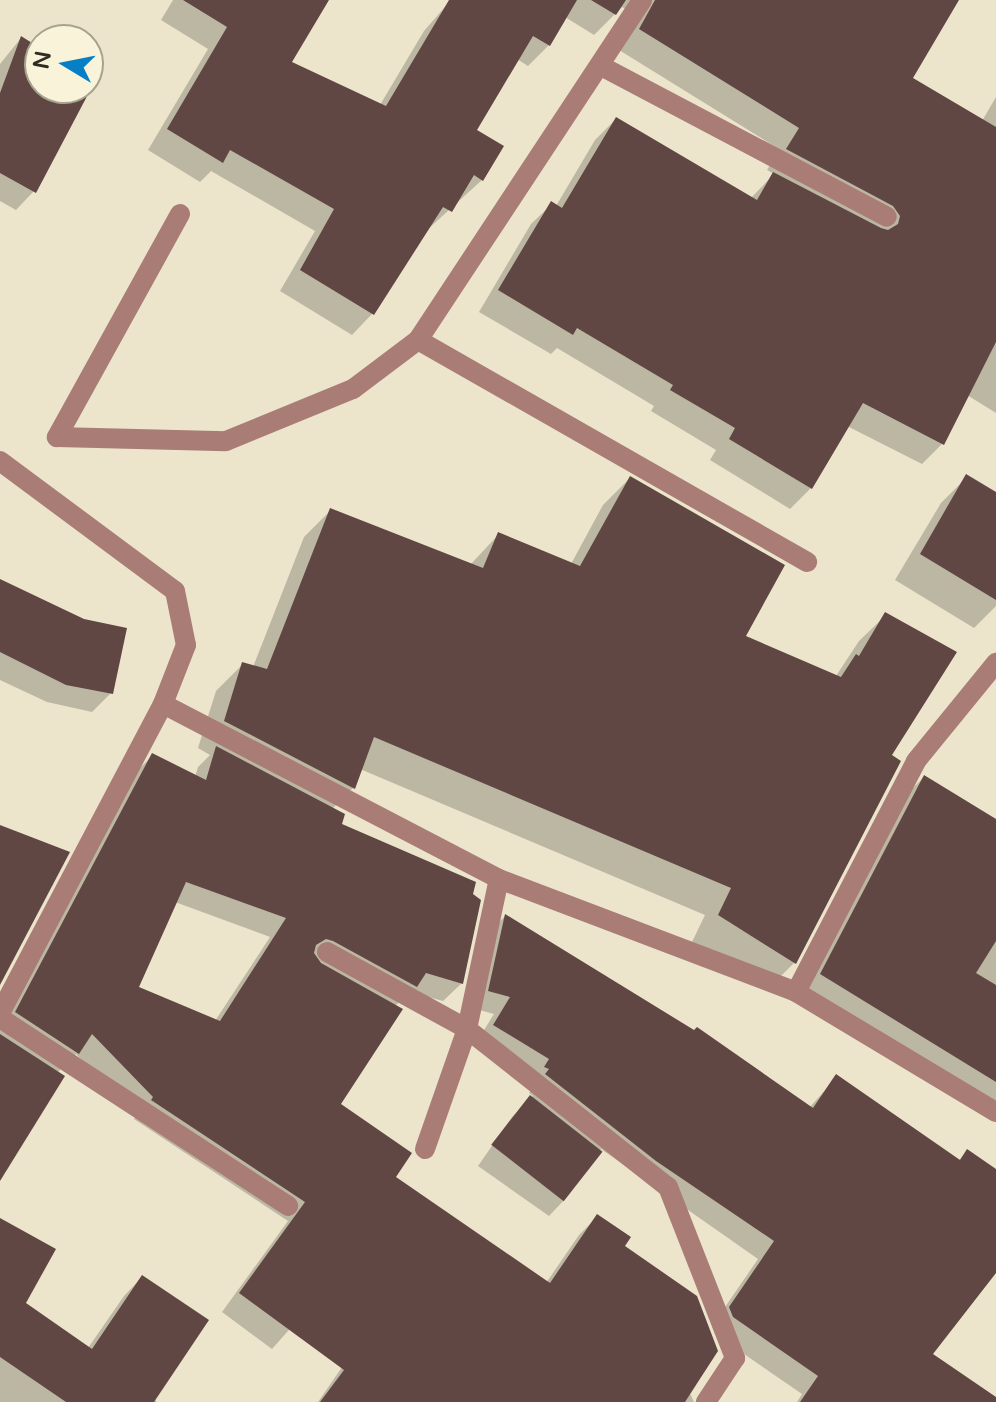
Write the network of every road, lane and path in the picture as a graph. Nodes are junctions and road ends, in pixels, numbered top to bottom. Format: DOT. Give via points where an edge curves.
graph roads {
  1 [pos="642,0"];
  2 [pos="601,66"];
  3 [pos="180,214"];
  4 [pos="887,217"];
  5 [pos="418,340"];
  6 [pos="0,461"];
  7 [pos="807,562"];
  8 [pos="996,663"];
  9 [pos="163,704"];
  10 [pos="499,879"];
  11 [pos="327,952"];
  12 [pos="796,992"];
  13 [pos="0,1016"];
  14 [pos="467,1029"];
  15 [pos="996,1112"];
  16 [pos="425,1149"];
  17 [pos="288,1206"];
  18 [pos="706,1402"];
  1 -- 2 [label="street"];
  2 -- 4 [label="street"];
  2 -- 5 [label="street"];
  3 -- 5 [label="street" via="57,437 226,441 353,389"];
  5 -- 7 [label="street"];
  6 -- 9 [label="street" via="175,591 186,645"];
  8 -- 12 [label="street" via="916,761"];
  9 -- 10 [label="street"];
  9 -- 13 [label="street"];
  10 -- 12 [label="street"];
  10 -- 14 [label="street"];
  11 -- 14 [label="street"];
  12 -- 15 [label="street"];
  13 -- 17 [label="street"];
  14 -- 16 [label="street"];
  14 -- 18 [label="street" via="668,1187 735,1358"];
}
